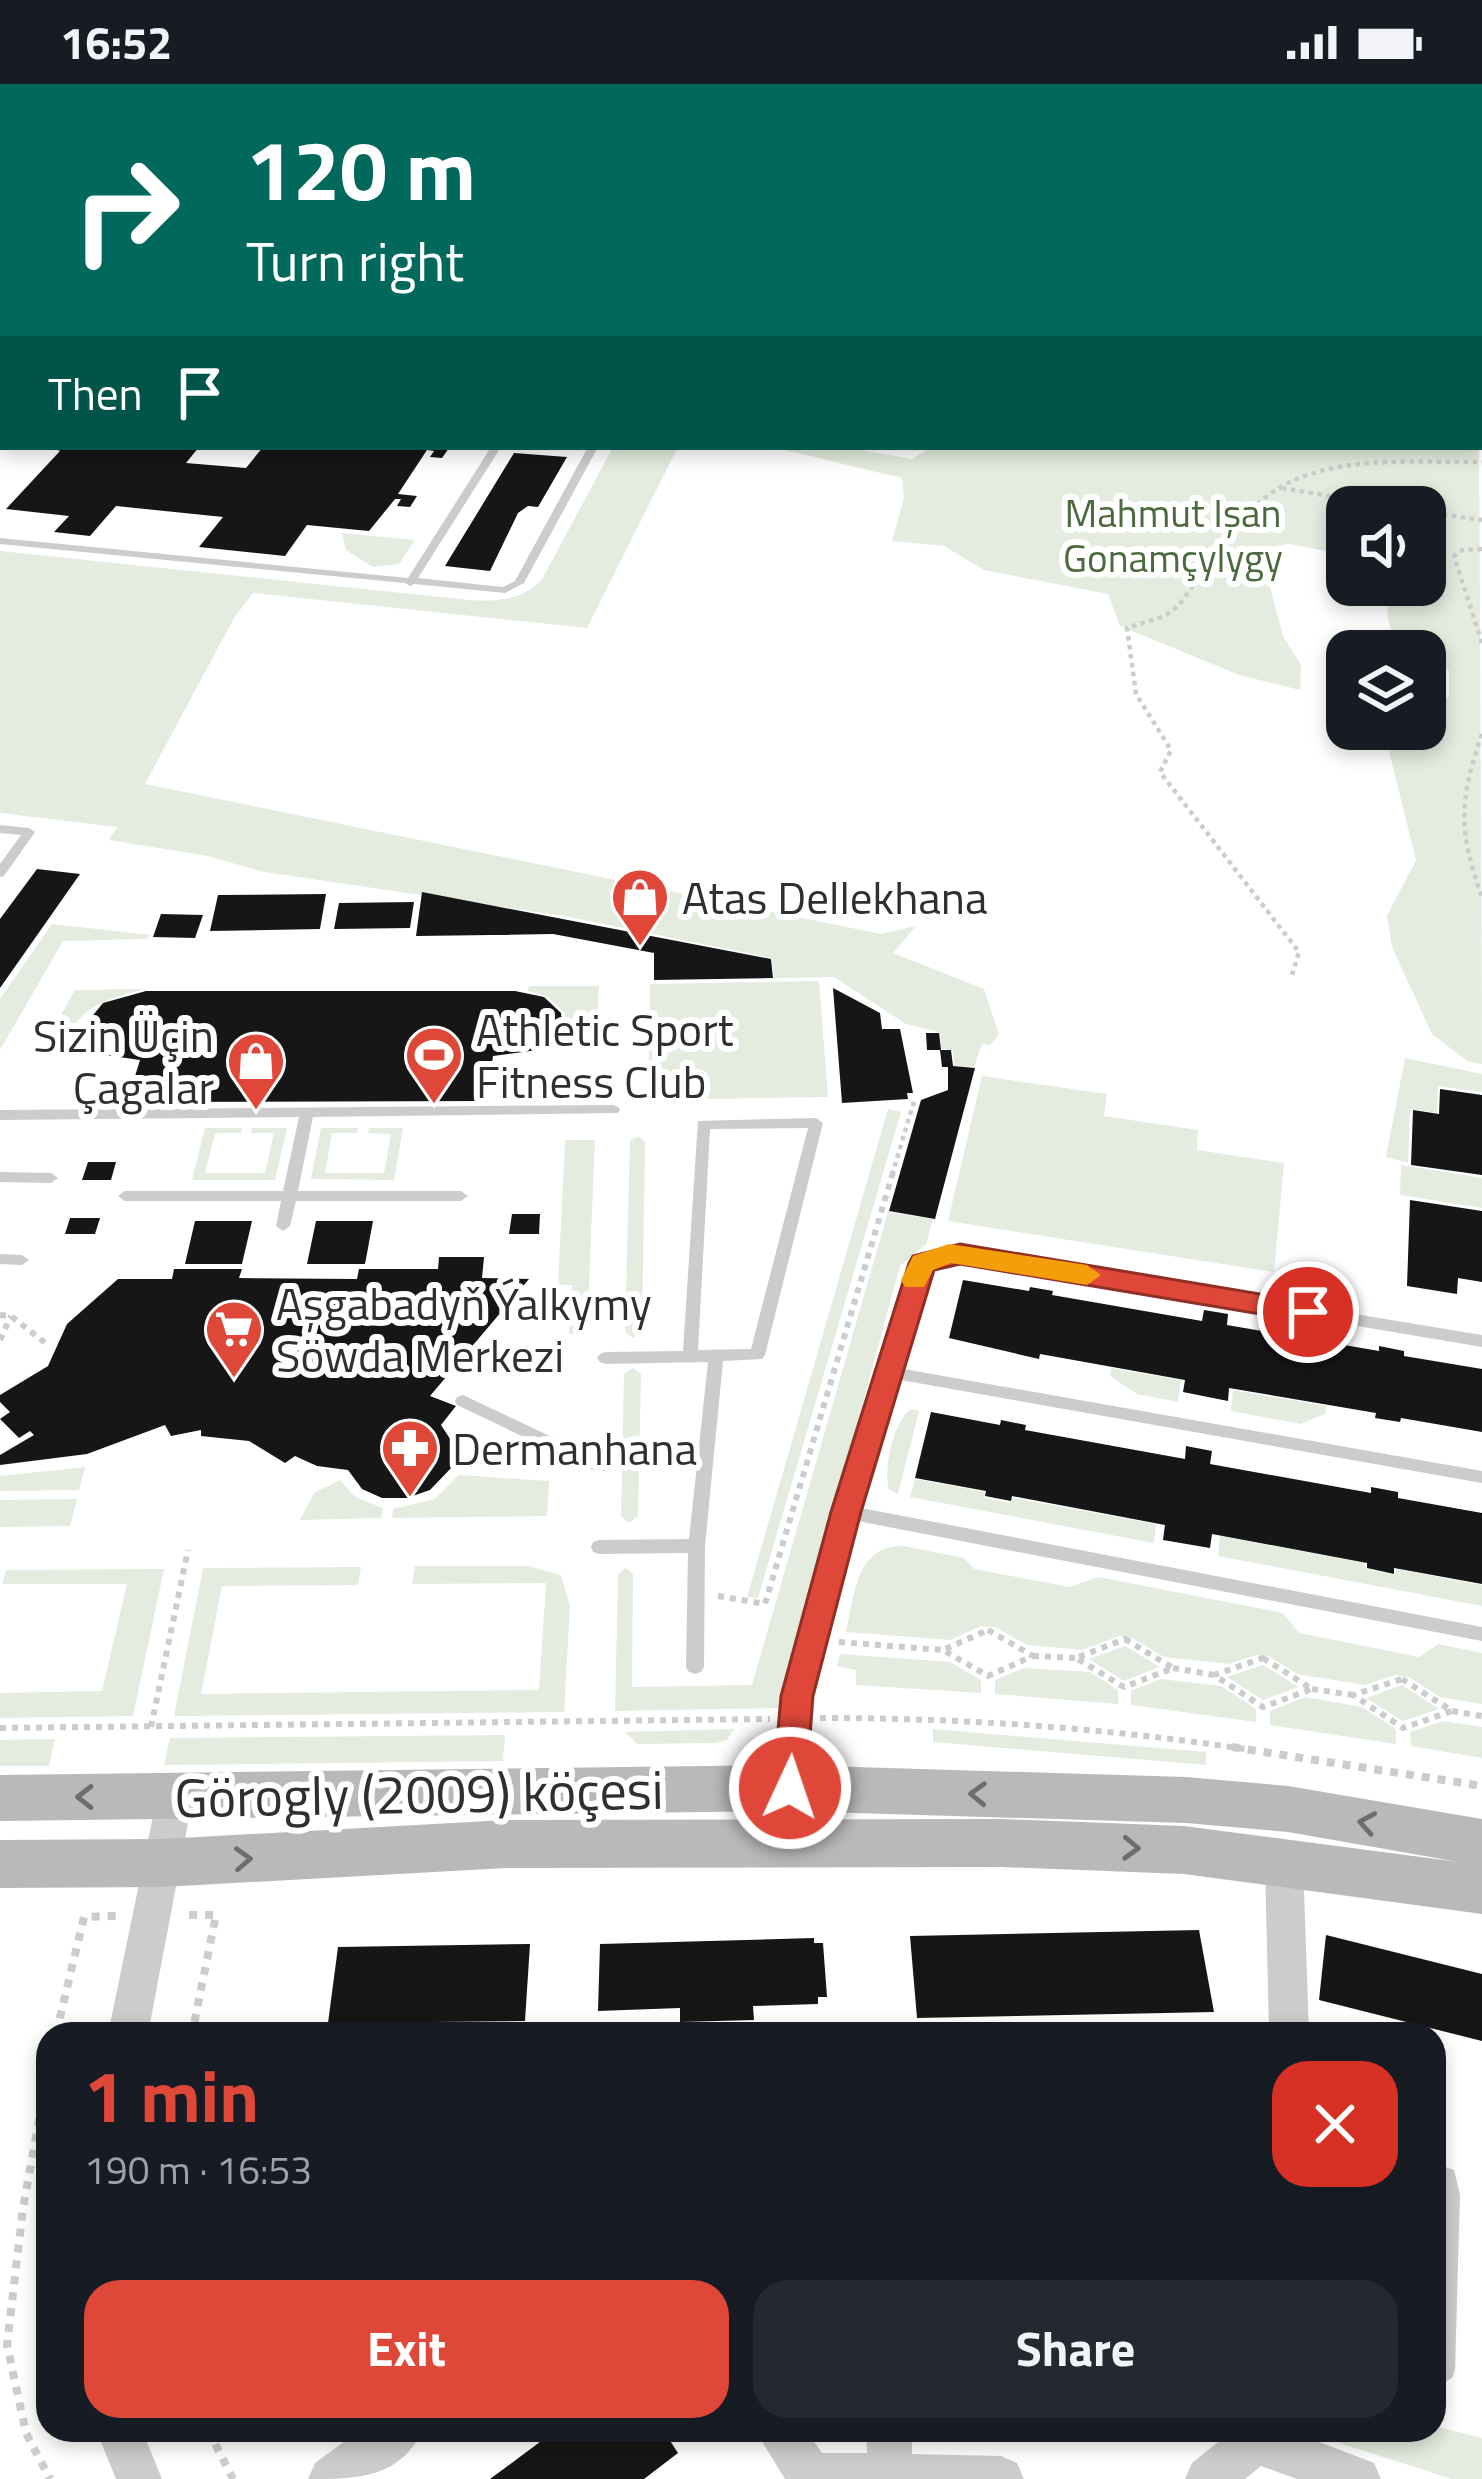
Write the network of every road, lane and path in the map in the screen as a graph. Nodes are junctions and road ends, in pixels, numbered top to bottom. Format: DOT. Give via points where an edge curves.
graph roads {
  1 [pos="494,450"];
  2 [pos="590,450"];
  3 [pos="1482,462"];
  4 [pos="1280,488"];
  5 [pos="1326,496"];
  6 [pos="1446,515"];
  7 [pos="1482,520"];
  8 [pos="0,541"];
  9 [pos="1482,549"];
  10 [pos="410,583"];
  11 [pos="1482,643"];
  12 [pos="1482,734"];
  13 [pos="0,829"];
  14 [pos="0,873"];
  15 [pos="1482,897"];
  16 [pos="1292,976"];
  17 [pos="915,1098"];
  18 [pos="614,1110"];
  19 [pos="307,1113"];
  20 [pos="0,1115"];
  21 [pos="0,1177"];
  22 [pos="51,1178"];
  23 [pos="125,1196"];
  24 [pos="290,1196"];
  25 [pos="461,1196"];
  26 [pos="283,1226"];
  27 [pos="0,1258"];
  28 [pos="22,1260"];
  29 [pos="0,1315"];
  30 [pos="11,1316"];
  31 [pos="0,1340"];
  32 [pos="1482,1341"];
  33 [pos="47,1345"];
  34 [pos="690,1356"];
  35 [pos="716,1356"];
  36 [pos="605,1358"];
  37 [pos="887,1372"];
  38 [pos="463,1401"];
  39 [pos="601,1467"];
  40 [pos="1482,1477"];
  41 [pos="846,1512"];
  42 [pos="598,1546"];
  43 [pos="697,1546"];
  44 [pos="188,1550"];
  45 [pos="697,1593"];
  46 [pos="1482,1634"];
  47 [pos="812,1640"];
  48 [pos="943,1650"];
  49 [pos="1033,1656"];
  50 [pos="1076,1658"];
  51 [pos="695,1667"];
  52 [pos="1173,1668"];
  53 [pos="1214,1676"];
  54 [pos="1312,1689"];
  55 [pos="1353,1695"];
  56 [pos="1452,1711"];
  57 [pos="1482,1716"];
  58 [pos="794,1718"];
  59 [pos="151,1727"];
  60 [pos="0,1728"];
  61 [pos="1482,1786"];
  62 [pos="790,1788"];
  63 [pos="175,1796"];
  64 [pos="0,1798"];
  65 [pos="1482,1844"];
  66 [pos="1284,1862"];
  67 [pos="162,1863"];
  68 [pos="0,1864"];
  69 [pos="1482,1890"];
  70 [pos="216,1915"];
  71 [pos="84,1917"];
  72 [pos="59,2022"];
  73 [pos="130,2022"];
  74 [pos="194,2022"];
  75 [pos="1289,2022"];
  76 [pos="36,2137"];
  77 [pos="1446,2177"];
  78 [pos="1446,2300"];
  79 [pos="124,2442"];
  80 [pos="214,2442"];
  81 [pos="382,2442"];
  82 [pos="787,2442"];
  83 [pos="889,2442"];
  84 [pos="1251,2442"];
  85 [pos="1272,2442"];
  86 [pos="890,2476"];
  87 [pos="50,2479"];
  88 [pos="139,2479"];
  89 [pos="233,2479"];
  90 [pos="331,2479"];
  91 [pos="1001,2479"];
  92 [pos="1208,2479"];
  93 [pos="1358,2479"];
  1 -- 10 [label="lane"];
  2 -- 10 [label="lane" via="519,583 495,592"];
  3 -- 4 [label="path" via="1334,471"];
  4 -- 5 [label="path"];
  4 -- 16 [label="path" via="1178,606 1127,628 1127,648 1142,716 1171,749 1160,772 1300,952"];
  6 -- 7 [label="path"];
  8 -- 10 [label="lane"];
  9 -- 11 [label="path" via="1454,556"];
  12 -- 15 [label="path" via="1461,793 1460,840"];
  13 -- 14 [label="lane" via="29,832"];
  17 -- 45 [label="path" via="765,1604"];
  18 -- 19 [label="lane"];
  19 -- 20 [label="lane"];
  19 -- 24 [label="lane"];
  21 -- 22 [label="lane"];
  23 -- 24 [label="lane"];
  24 -- 25 [label="lane"];
  24 -- 26 [label="lane"];
  27 -- 28 [label="lane"];
  29 -- 30 [label="path"];
  30 -- 31 [label="path"];
  30 -- 33 [label="path"];
  32 -- 37 [label="lane" via="949,1253 918,1269"];
  34 -- 35 [label="lane"];
  34 -- 35 [label="lane" via="703,1124 816,1123 757,1355"];
  34 -- 36 [label="lane"];
  35 -- 43 [label="lane"];
  37 -- 40 [label="lane"];
  37 -- 41 [label="lane"];
  38 -- 39 [label="lane"];
  41 -- 46 [label="lane"];
  41 -- 47 [label="lane"];
  42 -- 43 [label="lane"];
  43 -- 45 [label="lane"];
  44 -- 59 [label="path"];
  45 -- 51 [label="lane"];
  47 -- 48 [label="path"];
  47 -- 58 [label="lane"];
  48 -- 49 [label="path" via="988,1630"];
  48 -- 49 [label="path" via="988,1676"];
  49 -- 50 [label="path"];
  50 -- 52 [label="path" via="1125,1639"];
  50 -- 52 [label="path" via="1124,1687"];
  52 -- 53 [label="path"];
  53 -- 54 [label="path" via="1263,1658"];
  53 -- 54 [label="path" via="1262,1707"];
  54 -- 55 [label="path"];
  55 -- 56 [label="path" via="1402,1679"];
  55 -- 56 [label="path" via="1403,1728"];
  56 -- 57 [label="path"];
  58 -- 59 [label="path"];
  58 -- 61 [label="path" via="1085,1726"];
  58 -- 62 [label="lane"];
  59 -- 60 [label="path"];
  62 -- 63 [label="main road, Görogly (2009) köçesi"];
  65 -- 62 [label="main road, Görogly (2009) köçesi, one-way" via="1288,1809 1186,1800"];
  63 -- 64 [label="main road, Görogly (2009) köçesi, one-way"];
  63 -- 67 [label="street"];
  67 -- 66 [label="main road, Görogly (2009) köçesi, one-way" via="506,1844 826,1842 1184,1850"];
  66 -- 69 [label="main road, Görogly (2009) köçesi"];
  66 -- 75 [label="street"];
  67 -- 68 [label="main road, Görogly (2009) köçesi"];
  67 -- 73 [label="street"];
  70 -- 74 [label="path"];
  71 -- 72 [label="path"];
  76 -- 87 [label="path" via="7,2345 26,2433"];
  77 -- 78 [label="lane"];
  79 -- 88 [label="street"];
  80 -- 89 [label="path"];
  81 -- 90 [label="street"];
  82 -- 86 [label="street" via="811,2476"];
  83 -- 86 [label="street"];
  84 -- 92 [label="street"];
  85 -- 93 [label="street"];
  86 -- 91 [label="street"];
}
